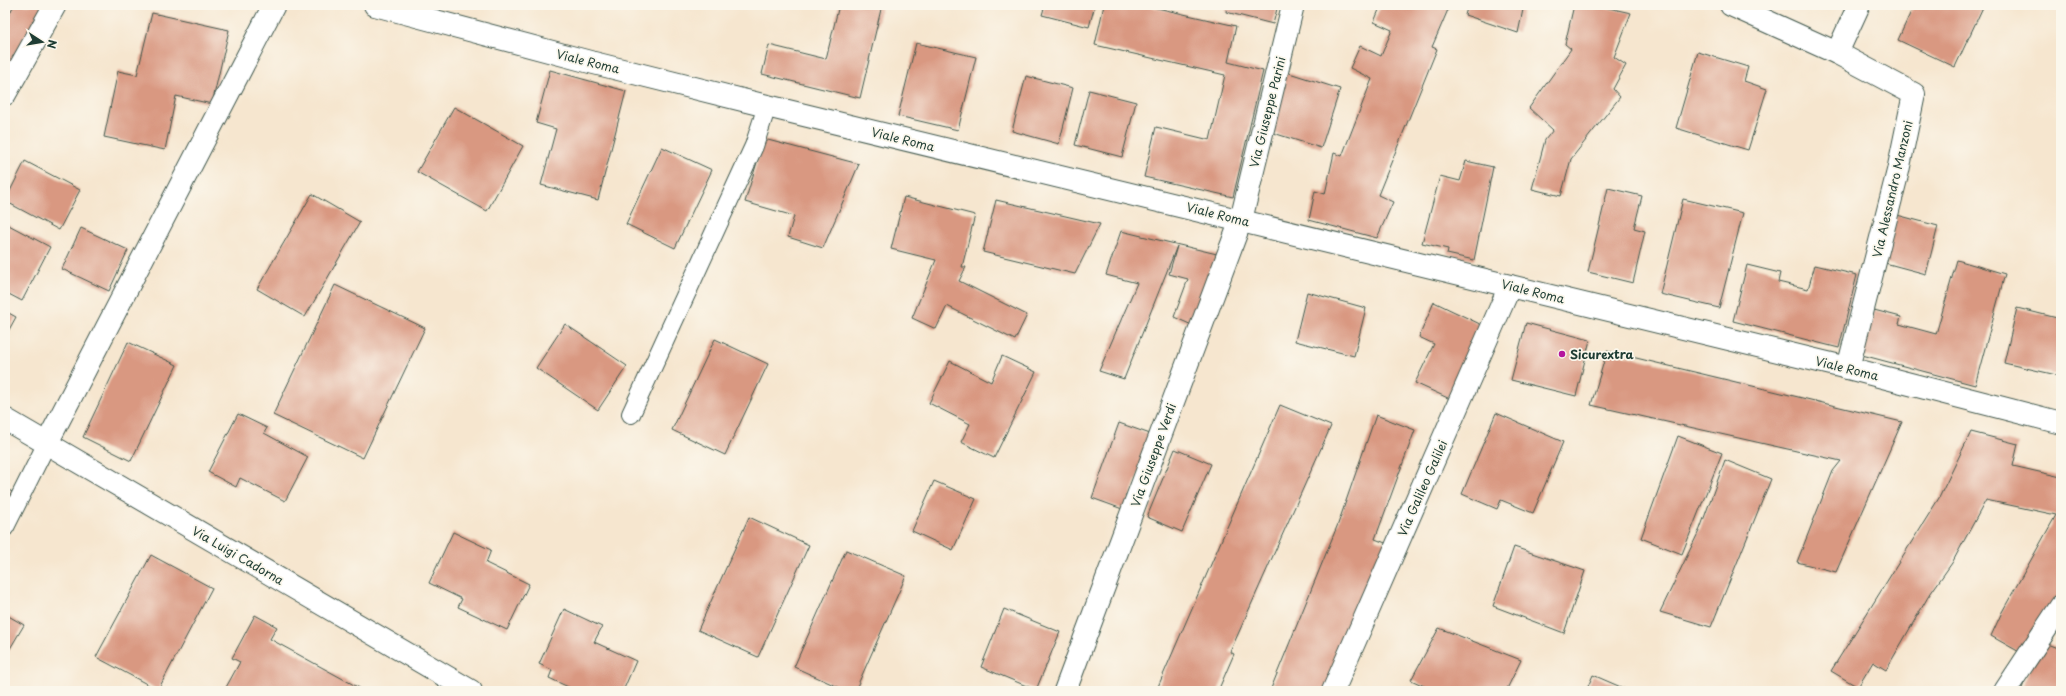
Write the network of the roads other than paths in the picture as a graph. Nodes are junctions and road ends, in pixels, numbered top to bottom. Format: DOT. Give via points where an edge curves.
graph roads {
  1 [pos="55,5"];
  2 [pos="274,5"];
  3 [pos="375,5"];
  4 [pos="1293,5"];
  5 [pos="1731,5"];
  6 [pos="1859,5"];
  7 [pos="1837,53"];
  8 [pos="5,94"];
  9 [pos="767,106"];
  10 [pos="1241,220"];
  11 [pos="1510,286"];
  12 [pos="1848,368"];
  13 [pos="631,414"];
  14 [pos="5,419"];
  15 [pos="2061,423"];
  16 [pos="47,443"];
  17 [pos="5,527"];
  18 [pos="2061,606"];
  19 [pos="471,691"];
  20 [pos="1065,691"];
  21 [pos="1333,691"];
  22 [pos="2005,691"];
  1 -- 8 [label="street"];
  2 -- 16 [label="street"];
  3 -- 9 [label="street, Viale Roma"];
  4 -- 10 [label="street, Via Giuseppe Parini"];
  5 -- 7 [label="street, Via Alessandro Manzoni"];
  6 -- 7 [label="street"];
  7 -- 12 [label="street, Via Alessandro Manzoni" via="1914,94 1898,171"];
  9 -- 10 [label="street, Viale Roma"];
  9 -- 13 [label="lane" via="754,146"];
  10 -- 11 [label="street, Viale Roma"];
  10 -- 20 [label="street, Via Giuseppe Verdi"];
  11 -- 12 [label="street, Viale Roma"];
  11 -- 21 [label="street, Via Galileo Galilei"];
  12 -- 15 [label="street, Viale Roma"];
  14 -- 16 [label="street, Via Luigi Cadorna"];
  16 -- 17 [label="lane"];
  16 -- 19 [label="street, Via Luigi Cadorna"];
  18 -- 22 [label="street"];
}
